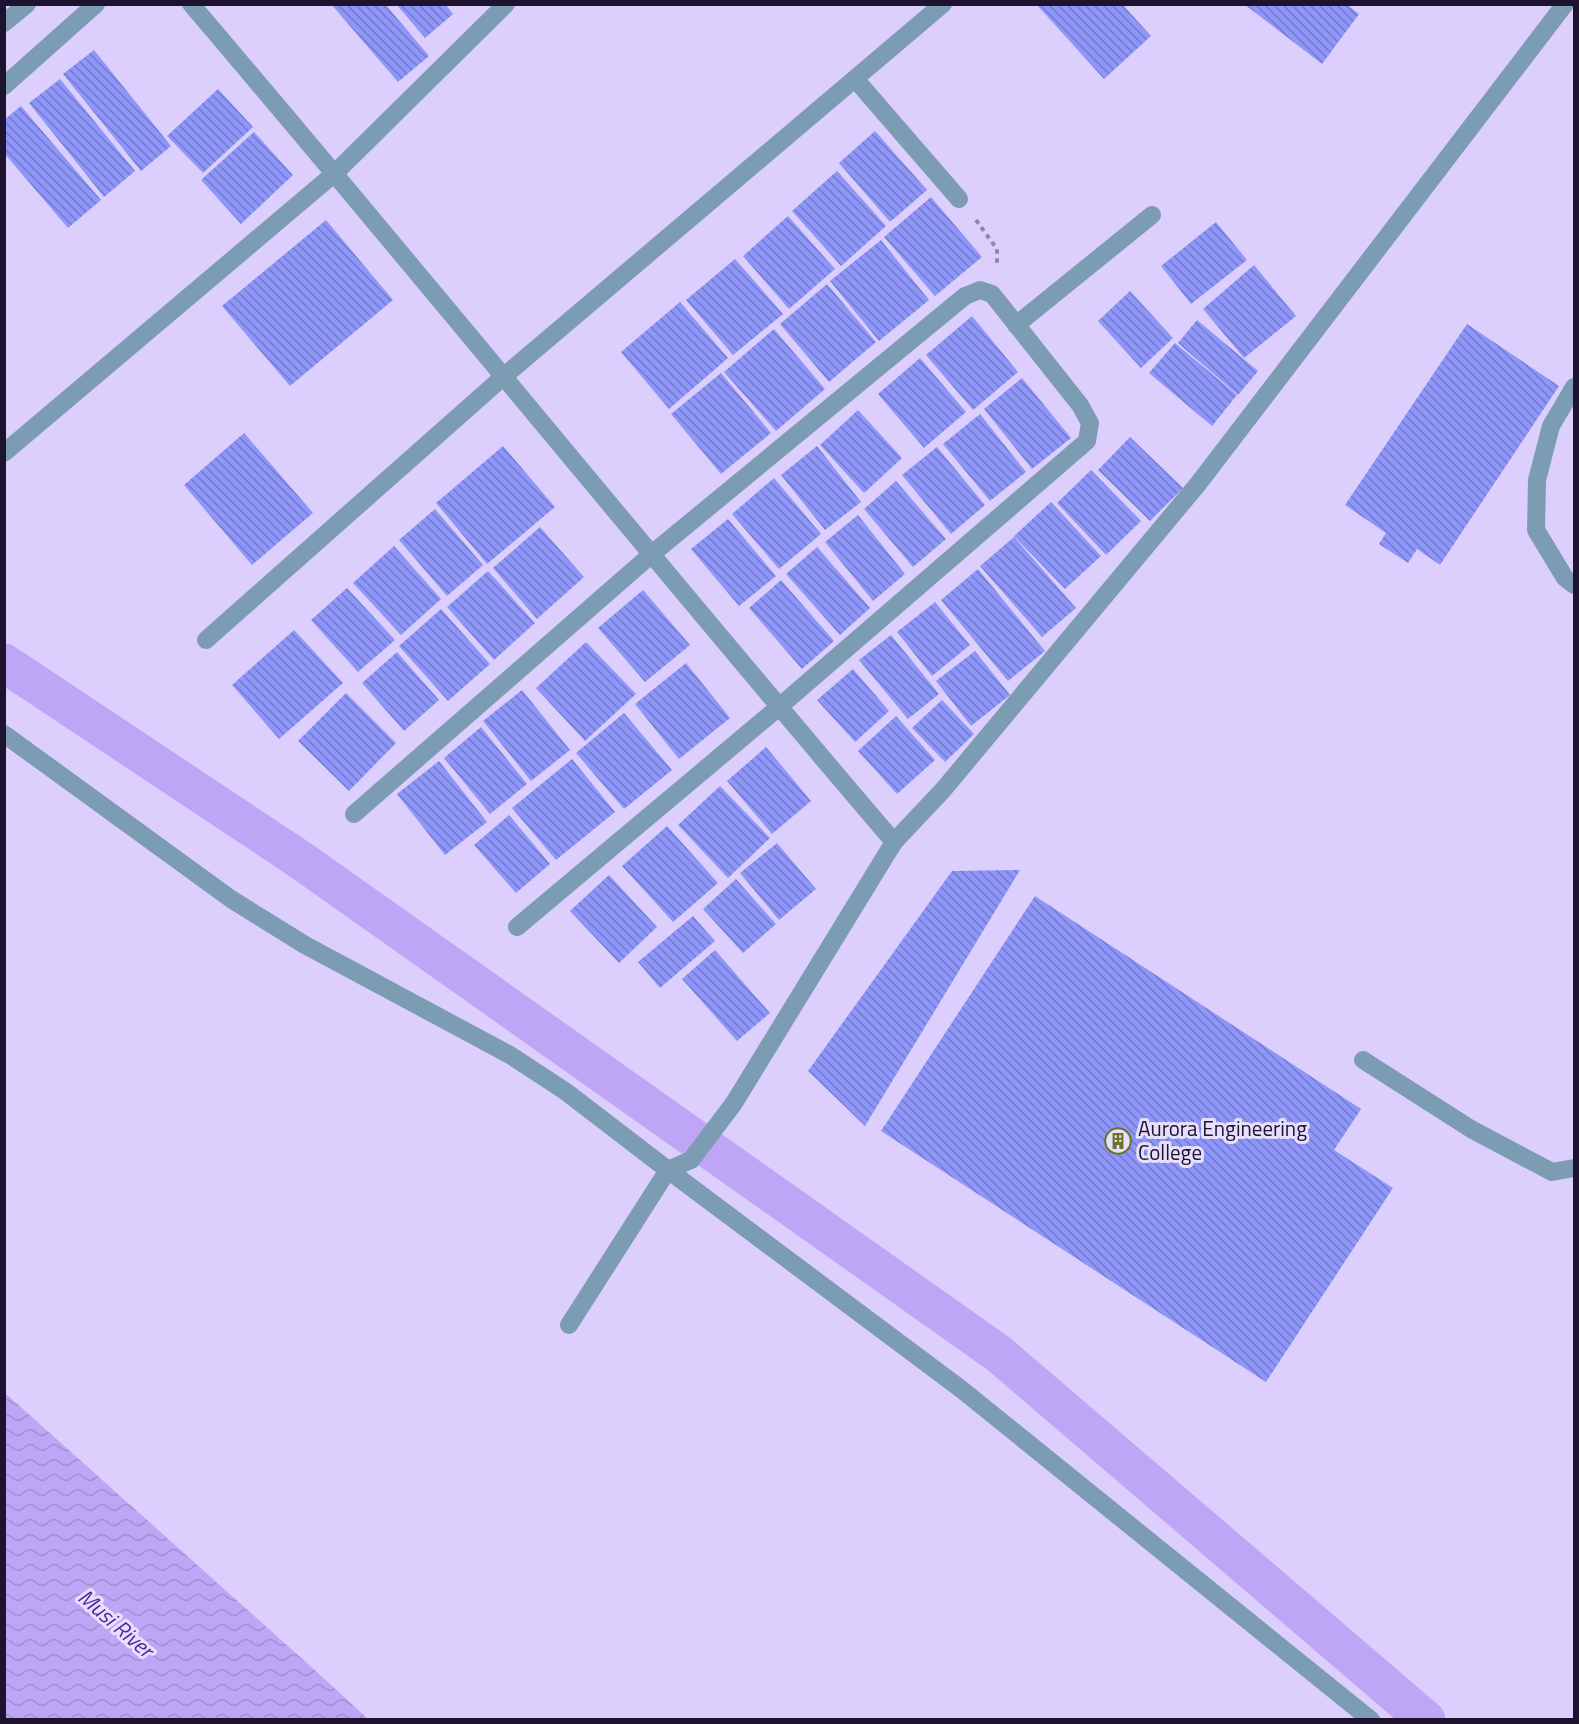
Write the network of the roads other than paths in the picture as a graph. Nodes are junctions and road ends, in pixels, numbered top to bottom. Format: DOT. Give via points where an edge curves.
graph roads {
  1 [pos="27,4"];
  2 [pos="96,4"];
  3 [pos="191,4"];
  4 [pos="506,4"];
  5 [pos="943,4"];
  6 [pos="1565,4"];
  7 [pos="4,23"];
  8 [pos="856,80"];
  9 [pos="4,86"];
  10 [pos="335,173"];
  11 [pos="959,199"];
  12 [pos="1152,215"];
  13 [pos="1016,325"];
  14 [pos="503,377"];
  15 [pos="1575,387"];
  16 [pos="4,453"];
  17 [pos="653,553"];
  18 [pos="1575,585"];
  19 [pos="206,640"];
  20 [pos="779,707"];
  21 [pos="4,734"];
  22 [pos="354,814"];
  23 [pos="894,842"];
  24 [pos="517,927"];
  25 [pos="1363,1060"];
  26 [pos="1575,1168"];
  27 [pos="668,1170"];
  28 [pos="569,1325"];
  29 [pos="1371,1719"];
  1 -- 7 [label="street"];
  2 -- 9 [label="street"];
  3 -- 10 [label="street"];
  4 -- 10 [label="street"];
  5 -- 8 [label="street"];
  6 -- 23 [label="street" via="1198,484 943,790"];
  8 -- 11 [label="street"];
  8 -- 14 [label="street"];
  10 -- 14 [label="street"];
  10 -- 16 [label="street"];
  12 -- 13 [label="street"];
  13 -- 17 [label="street" via="992,294 980,290 965,297"];
  13 -- 20 [label="street" via="1080,405 1090,423 1087,441"];
  14 -- 17 [label="street"];
  14 -- 19 [label="street"];
  15 -- 18 [label="street" via="1551,426 1537,480 1536,530 1565,578"];
  17 -- 20 [label="street"];
  17 -- 22 [label="street"];
  20 -- 23 [label="street"];
  20 -- 24 [label="street"];
  21 -- 27 [label="street" via="231,899 305,945 520,1062 566,1091"];
  23 -- 27 [label="street" via="734,1103 691,1160"];
  25 -- 26 [label="street" via="1471,1130 1552,1172"];
  27 -- 28 [label="street"];
  27 -- 29 [label="street" via="961,1389"];
}
